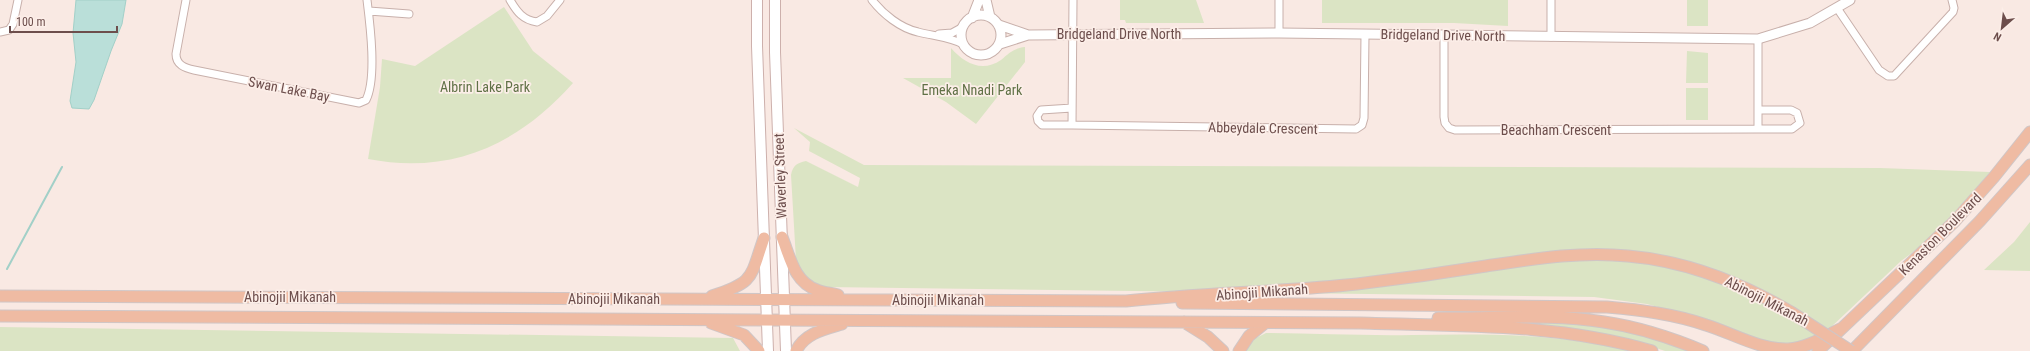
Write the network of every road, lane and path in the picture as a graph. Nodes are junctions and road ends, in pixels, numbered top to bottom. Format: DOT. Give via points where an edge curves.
graph roads {
  1 [pos="18,0"];
  2 [pos="186,0"];
  3 [pos="367,0"];
  4 [pos="510,0"];
  5 [pos="560,0"];
  6 [pos="757,0"];
  7 [pos="775,0"];
  8 [pos="872,0"];
  9 [pos="979,0"];
  10 [pos="986,0"];
  11 [pos="1073,0"];
  12 [pos="1279,0"];
  13 [pos="1551,0"];
  14 [pos="1850,0"];
  15 [pos="1952,0"];
  16 [pos="1837,8"];
  17 [pos="369,11"];
  18 [pos="409,14"];
  19 [pos="990,17"];
  20 [pos="972,18"];
  21 [pos="999,25"];
  22 [pos="963,27"];
  23 [pos="0,32"];
  24 [pos="1279,33"];
  25 [pos="935,34"];
  26 [pos="1072,34"];
  27 [pos="1365,34"];
  28 [pos="1028,35"];
  29 [pos="1444,36"];
  30 [pos="1551,37"];
  31 [pos="1758,39"];
  32 [pos="963,44"];
  33 [pos="1000,44"];
  34 [pos="1072,108"];
  35 [pos="1758,110"];
  36 [pos="1072,125"];
  37 [pos="1758,129"];
  38 [pos="2030,132"];
  39 [pos="2030,165"];
  40 [pos="782,237"];
  41 [pos="764,238"];
  42 [pos="0,296"];
  43 [pos="702,299"];
  44 [pos="766,300"];
  45 [pos="784,300"];
  46 [pos="856,300"];
  47 [pos="1126,301"];
  48 [pos="0,316"];
  49 [pos="701,320"];
  50 [pos="767,320"];
  51 [pos="785,320"];
  52 [pos="855,320"];
  53 [pos="1183,322"];
  54 [pos="1265,322"];
  55 [pos="1382,324"];
  56 [pos="1842,328"];
  57 [pos="1864,339"];
  58 [pos="759,351"];
  59 [pos="768,351"];
  60 [pos="786,351"];
  61 [pos="796,351"];
  62 [pos="1223,351"];
  63 [pos="1239,351"];
  64 [pos="1652,351"];
  65 [pos="1703,351"];
  66 [pos="1818,351"];
  67 [pos="1851,351"];
  68 [pos="1858,351"];
  1 -- 23 [label="street" via="13,24 9,30"];
  2 -- 17 [label="street, Swan Lake Bay" via="176,54 179,64 194,70 359,103 366,100 371,81"];
  3 -- 17 [label="street, Swan Lake Bay"];
  4 -- 5 [label="street" via="519,14 537,22 547,16"];
  6 -- 41 [label="main road, Waverley Street"];
  7 -- 40 [label="main road, Waverley Street"];
  8 -- 25 [label="street" via="885,14 906,28"];
  9 -- 20 [label="street"];
  10 -- 19 [label="street"];
  11 -- 26 [label="street"];
  12 -- 24 [label="street"];
  13 -- 30 [label="street"];
  14 -- 16 [label="street, Bridgeland Drive North"];
  15 -- 16 [label="street" via="1953,12 1894,76 1888,76 1879,70"];
  16 -- 31 [label="street, Bridgeland Drive North" via="1805,25"];
  17 -- 18 [label="street"];
  19 -- 20 [label="street" via="984,15"];
  19 -- 21 [label="street"];
  20 -- 22 [label="street"];
  21 -- 28 [label="street, Bridgeland Drive North"];
  21 -- 33 [label="street"];
  22 -- 25 [label="street" via="952,33"];
  22 -- 32 [label="street"];
  24 -- 26 [label="street, Bridgeland Drive North"];
  24 -- 27 [label="street, Bridgeland Drive North"];
  25 -- 32 [label="street"];
  26 -- 28 [label="street, Bridgeland Drive North"];
  26 -- 34 [label="street"];
  27 -- 29 [label="street, Bridgeland Drive North"];
  27 -- 36 [label="street, Abbeydale Crescent" via="1364,118 1362,126 1356,129"];
  28 -- 33 [label="street, Bridgeland Drive North"];
  29 -- 30 [label="street, Bridgeland Drive North"];
  29 -- 37 [label="street, Beachham Crescent" via="1444,117 1449,128 1700,131"];
  30 -- 31 [label="street, Bridgeland Drive North"];
  31 -- 35 [label="street"];
  32 -- 33 [label="street" via="971,52 982,55 992,52"];
  34 -- 36 [label="street"];
  34 -- 36 [label="street, Abbeydale Crescent" via="1041,110 1037,116 1042,125"];
  35 -- 37 [label="street"];
  35 -- 37 [label="street, Beachham Crescent" via="1791,110 1797,113 1800,123 1792,129"];
  38 -- 56 [label="main road, Kenaston Boulevard" via="1955,221"];
  39 -- 57 [label="main road, Kenaston Boulevard" via="1980,221"];
  40 -- 45 [label="main road, Waverley Street"];
  40 -- 46 [label="main road" via="793,268 803,282 817,290"];
  41 -- 43 [label="main road" via="754,269 746,281 730,290"];
  41 -- 44 [label="main road, Waverley Street"];
  42 -- 43 [label="main road, Abinojii Mikanah"];
  43 -- 44 [label="main road, Abinojii Mikanah"];
  44 -- 45 [label="main road, Abinojii Mikanah"];
  44 -- 50 [label="main road, Waverley Street"];
  45 -- 46 [label="main road, Abinojii Mikanah"];
  45 -- 51 [label="main road, Waverley Street"];
  46 -- 47 [label="main road, Abinojii Mikanah"];
  47 -- 56 [label="main road" via="1187,304 1607,306 1705,324 1769,347 1782,349 1808,345"];
  47 -- 67 [label="main road, Abinojii Mikanah, bridge" via="1338,286 1539,258 1608,255 1665,261 1704,271 1739,284 1791,312"];
  48 -- 49 [label="main road, Abinojii Mikanah"];
  49 -- 50 [label="main road, Abinojii Mikanah"];
  49 -- 58 [label="main road" via="740,333"];
  50 -- 51 [label="main road, Abinojii Mikanah"];
  50 -- 59 [label="main road, Waverley Street"];
  51 -- 52 [label="main road, Abinojii Mikanah"];
  51 -- 60 [label="main road, Waverley Street"];
  52 -- 53 [label="main road, Abinojii Mikanah"];
  52 -- 61 [label="main road" via="812,334"];
  53 -- 54 [label="main road, Abinojii Mikanah"];
  53 -- 62 [label="main road" via="1215,342"];
  54 -- 55 [label="main road, Abinojii Mikanah"];
  54 -- 63 [label="main road" via="1249,336"];
  55 -- 64 [label="main road, Abinojii Mikanah" via="1562,332 1607,339"];
  55 -- 65 [label="main road" via="1420,318 1580,319 1634,328"];
  56 -- 66 [label="main road, Kenaston Boulevard"];
  57 -- 67 [label="main road, Kenaston Boulevard"];
  57 -- 68 [label="main road"];
}
